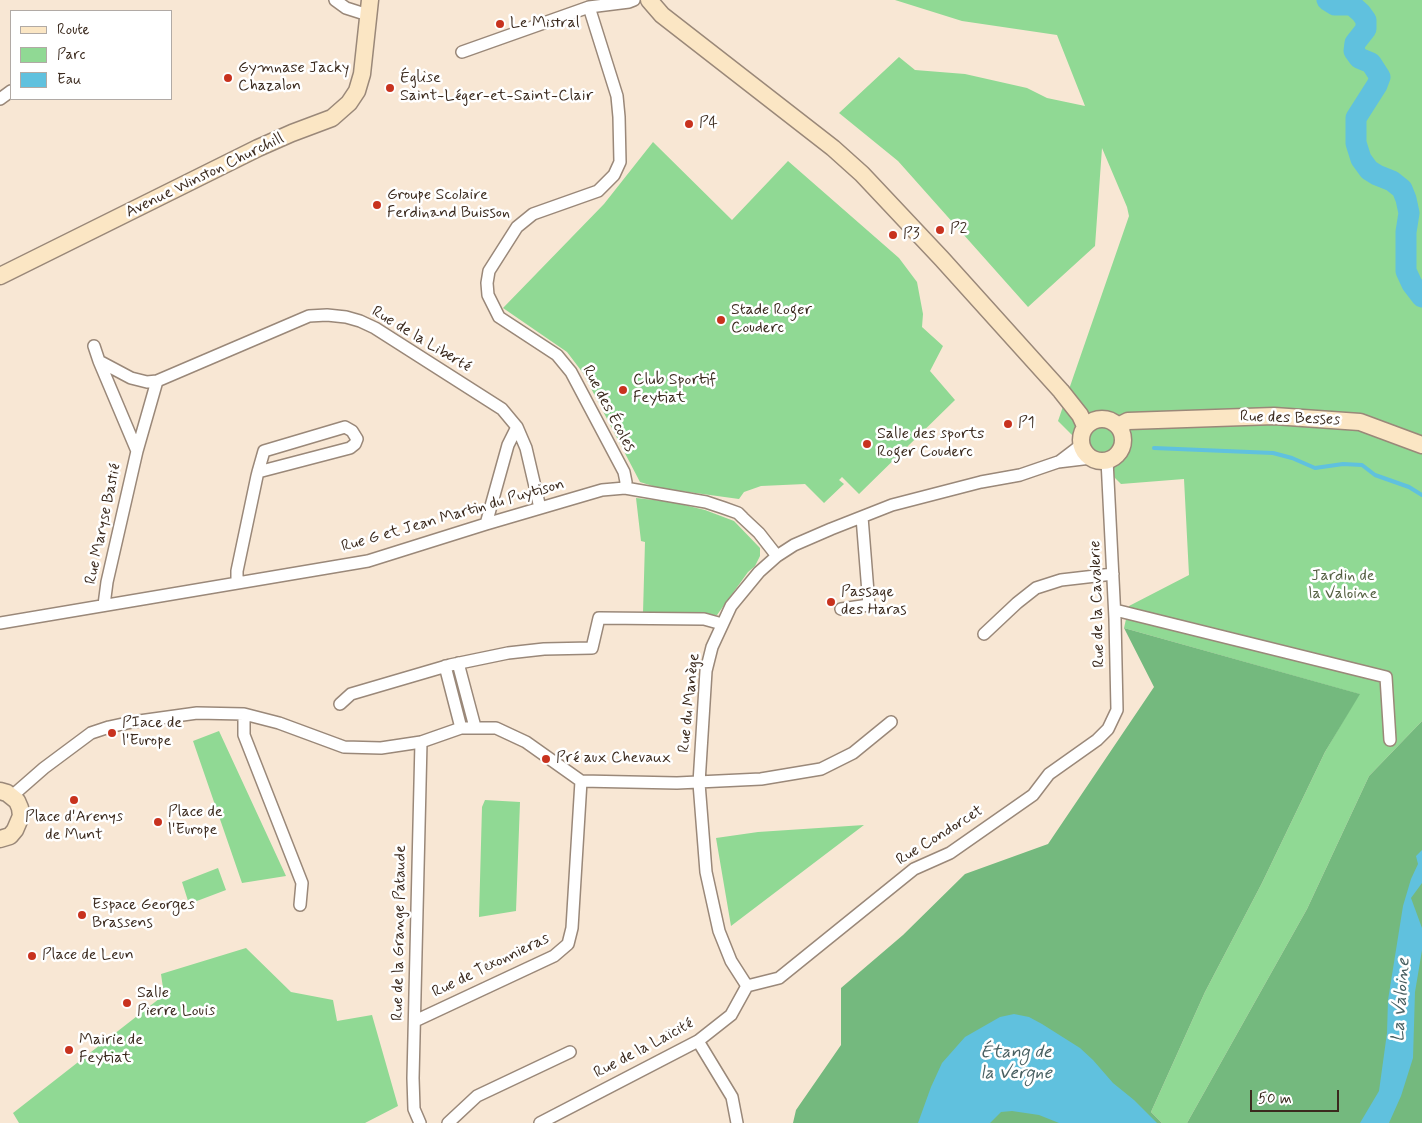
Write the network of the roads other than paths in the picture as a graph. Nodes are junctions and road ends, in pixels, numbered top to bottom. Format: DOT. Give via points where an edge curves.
graph roads {
  1 [pos="335,0"];
  2 [pos="634,0"];
  3 [pos="649,0"];
  4 [pos="369,7"];
  5 [pos="589,7"];
  6 [pos="462,52"];
  7 [pos="10,92"];
  8 [pos="0,100"];
  9 [pos="0,276"];
  10 [pos="94,346"];
  11 [pos="99,361"];
  12 [pos="157,381"];
  13 [pos="1061,391"];
  14 [pos="1102,418"];
  15 [pos="1085,426"];
  16 [pos="517,427"];
  17 [pos="1120,434"];
  18 [pos="1422,445"];
  19 [pos="136,451"];
  20 [pos="1093,454"];
  21 [pos="1058,462"];
  22 [pos="258,472"];
  23 [pos="625,488"];
  24 [pos="540,508"];
  25 [pos="862,517"];
  26 [pos="486,524"];
  27 [pos="777,556"];
  28 [pos="1113,574"];
  29 [pos="237,583"];
  30 [pos="104,605"];
  31 [pos="841,609"];
  32 [pos="1114,610"];
  33 [pos="0,623"];
  34 [pos="722,624"];
  35 [pos="984,634"];
  36 [pos="458,663"];
  37 [pos="446,666"];
  38 [pos="340,704"];
  39 [pos="244,714"];
  40 [pos="891,722"];
  41 [pos="475,727"];
  42 [pos="461,728"];
  43 [pos="1097,740"];
  44 [pos="1390,740"];
  45 [pos="421,742"];
  46 [pos="581,780"];
  47 [pos="699,783"];
  48 [pos="6,794"];
  49 [pos="0,839"];
  50 [pos="300,905"];
  51 [pos="747,986"];
  52 [pos="415,1021"];
  53 [pos="698,1042"];
  54 [pos="570,1052"];
  55 [pos="420,1123"];
  56 [pos="448,1123"];
  57 [pos="540,1123"];
  58 [pos="737,1123"];
  1 -- 4 [label="street" via="346,8"];
  2 -- 5 [label="street"];
  3 -- 13 [label="street" via="662,15 862,174"];
  4 -- 9 [label="street, Avenue Winston Churchill" via="362,74 357,91 350,103 332,118 264,146"];
  5 -- 6 [label="street"];
  5 -- 23 [label="street, Rue des Écoles" via="617,96 620,162 614,175 598,191 533,214 517,227 489,272 487,283 488,295 499,317 557,355 571,372 624,472"];
  7 -- 8 [label="street"];
  10 -- 11 [label="street"];
  11 -- 12 [label="street" via="131,378"];
  11 -- 19 [label="street"];
  12 -- 16 [label="street, Rue de la Liberté" via="309,316 346,317 375,328 502,409"];
  12 -- 19 [label="street, Rue Maryse Bastié"];
  13 -- 14 [label="street"];
  13 -- 15 [label="street"];
  14 -- 15 [label="street"];
  14 -- 17 [label="street"];
  15 -- 20 [label="street" via="1082,432"];
  16 -- 24 [label="street, Rue de la Liberté" via="526,448"];
  16 -- 26 [label="street" via="508,445"];
  17 -- 18 [label="street, Rue des Besses" via="1154,420 1274,416 1360,422"];
  17 -- 20 [label="street" via="1118,453"];
  19 -- 30 [label="street, Rue Maryse Bastié"];
  20 -- 21 [label="street, Rue du Manège"];
  20 -- 21 [label="street, Rue du Manège"];
  20 -- 28 [label="street, Rue de la Cavalerie"];
  21 -- 25 [label="street, Rue du Manège" via="1020,475 892,505"];
  22 -- 22 [label="street" via="264,451 345,427 352,430 357,439 350,448"];
  22 -- 29 [label="street"];
  23 -- 24 [label="street, Rue G et Jean Martin du Puytison" via="602,490"];
  23 -- 27 [label="street, Rue G et Jean Martin du Puytison" via="710,503 738,513"];
  24 -- 26 [label="street, Rue G et Jean Martin du Puytison"];
  25 -- 27 [label="street, Rue du Manège" via="794,545"];
  25 -- 31 [label="street" via="870,605"];
  26 -- 29 [label="street, Rue G et Jean Martin du Puytison" via="368,561"];
  27 -- 34 [label="street, Rue du Manège" via="743,590"];
  28 -- 32 [label="street, Rue de la Cavalerie"];
  28 -- 35 [label="street" via="1061,580 1036,588"];
  29 -- 30 [label="street, Rue G et Jean Martin du Puytison"];
  30 -- 33 [label="street, Rue G et Jean Martin du Puytison"];
  32 -- 43 [label="street, Rue de la Cavalerie" via="1117,710 1108,729"];
  32 -- 44 [label="street" via="1386,677"];
  34 -- 36 [label="street" via="704,619 599,618 592,648 508,653"];
  34 -- 47 [label="street, Rue du Manège" via="706,671"];
  36 -- 37 [label="street"];
  36 -- 41 [label="street"];
  37 -- 38 [label="street" via="351,694"];
  37 -- 42 [label="street"];
  39 -- 45 [label="street" via="344,747 381,748"];
  39 -- 48 [label="street" via="197,713 124,724 91,733"];
  39 -- 50 [label="street" via="244,735 302,883"];
  40 -- 47 [label="street" via="853,753 821,770 761,779"];
  41 -- 42 [label="street"];
  41 -- 46 [label="street" via="496,728 526,742"];
  42 -- 45 [label="street"];
  43 -- 51 [label="street, Rue Condorcet" via="1049,774 1032,795 950,852 914,869 779,978"];
  45 -- 52 [label="street, Rue de la Grange Pataude"];
  46 -- 47 [label="street"];
  46 -- 52 [label="street, Rue de Texonnieras" via="572,928 568,944 554,956"];
  47 -- 51 [label="street, Rue du Manège" via="706,872 719,931 731,961"];
  48 -- 49 [label="street" via="20,808 21,816 10,836"];
  51 -- 53 [label="street, Rue de la Laïcité" via="731,1015"];
  52 -- 55 [label="street, Rue de la Grange Pataude" via="414,1109"];
  53 -- 57 [label="street, Rue de la Laïcité"];
  53 -- 58 [label="street" via="732,1097"];
  54 -- 56 [label="street" via="477,1096"];
}
